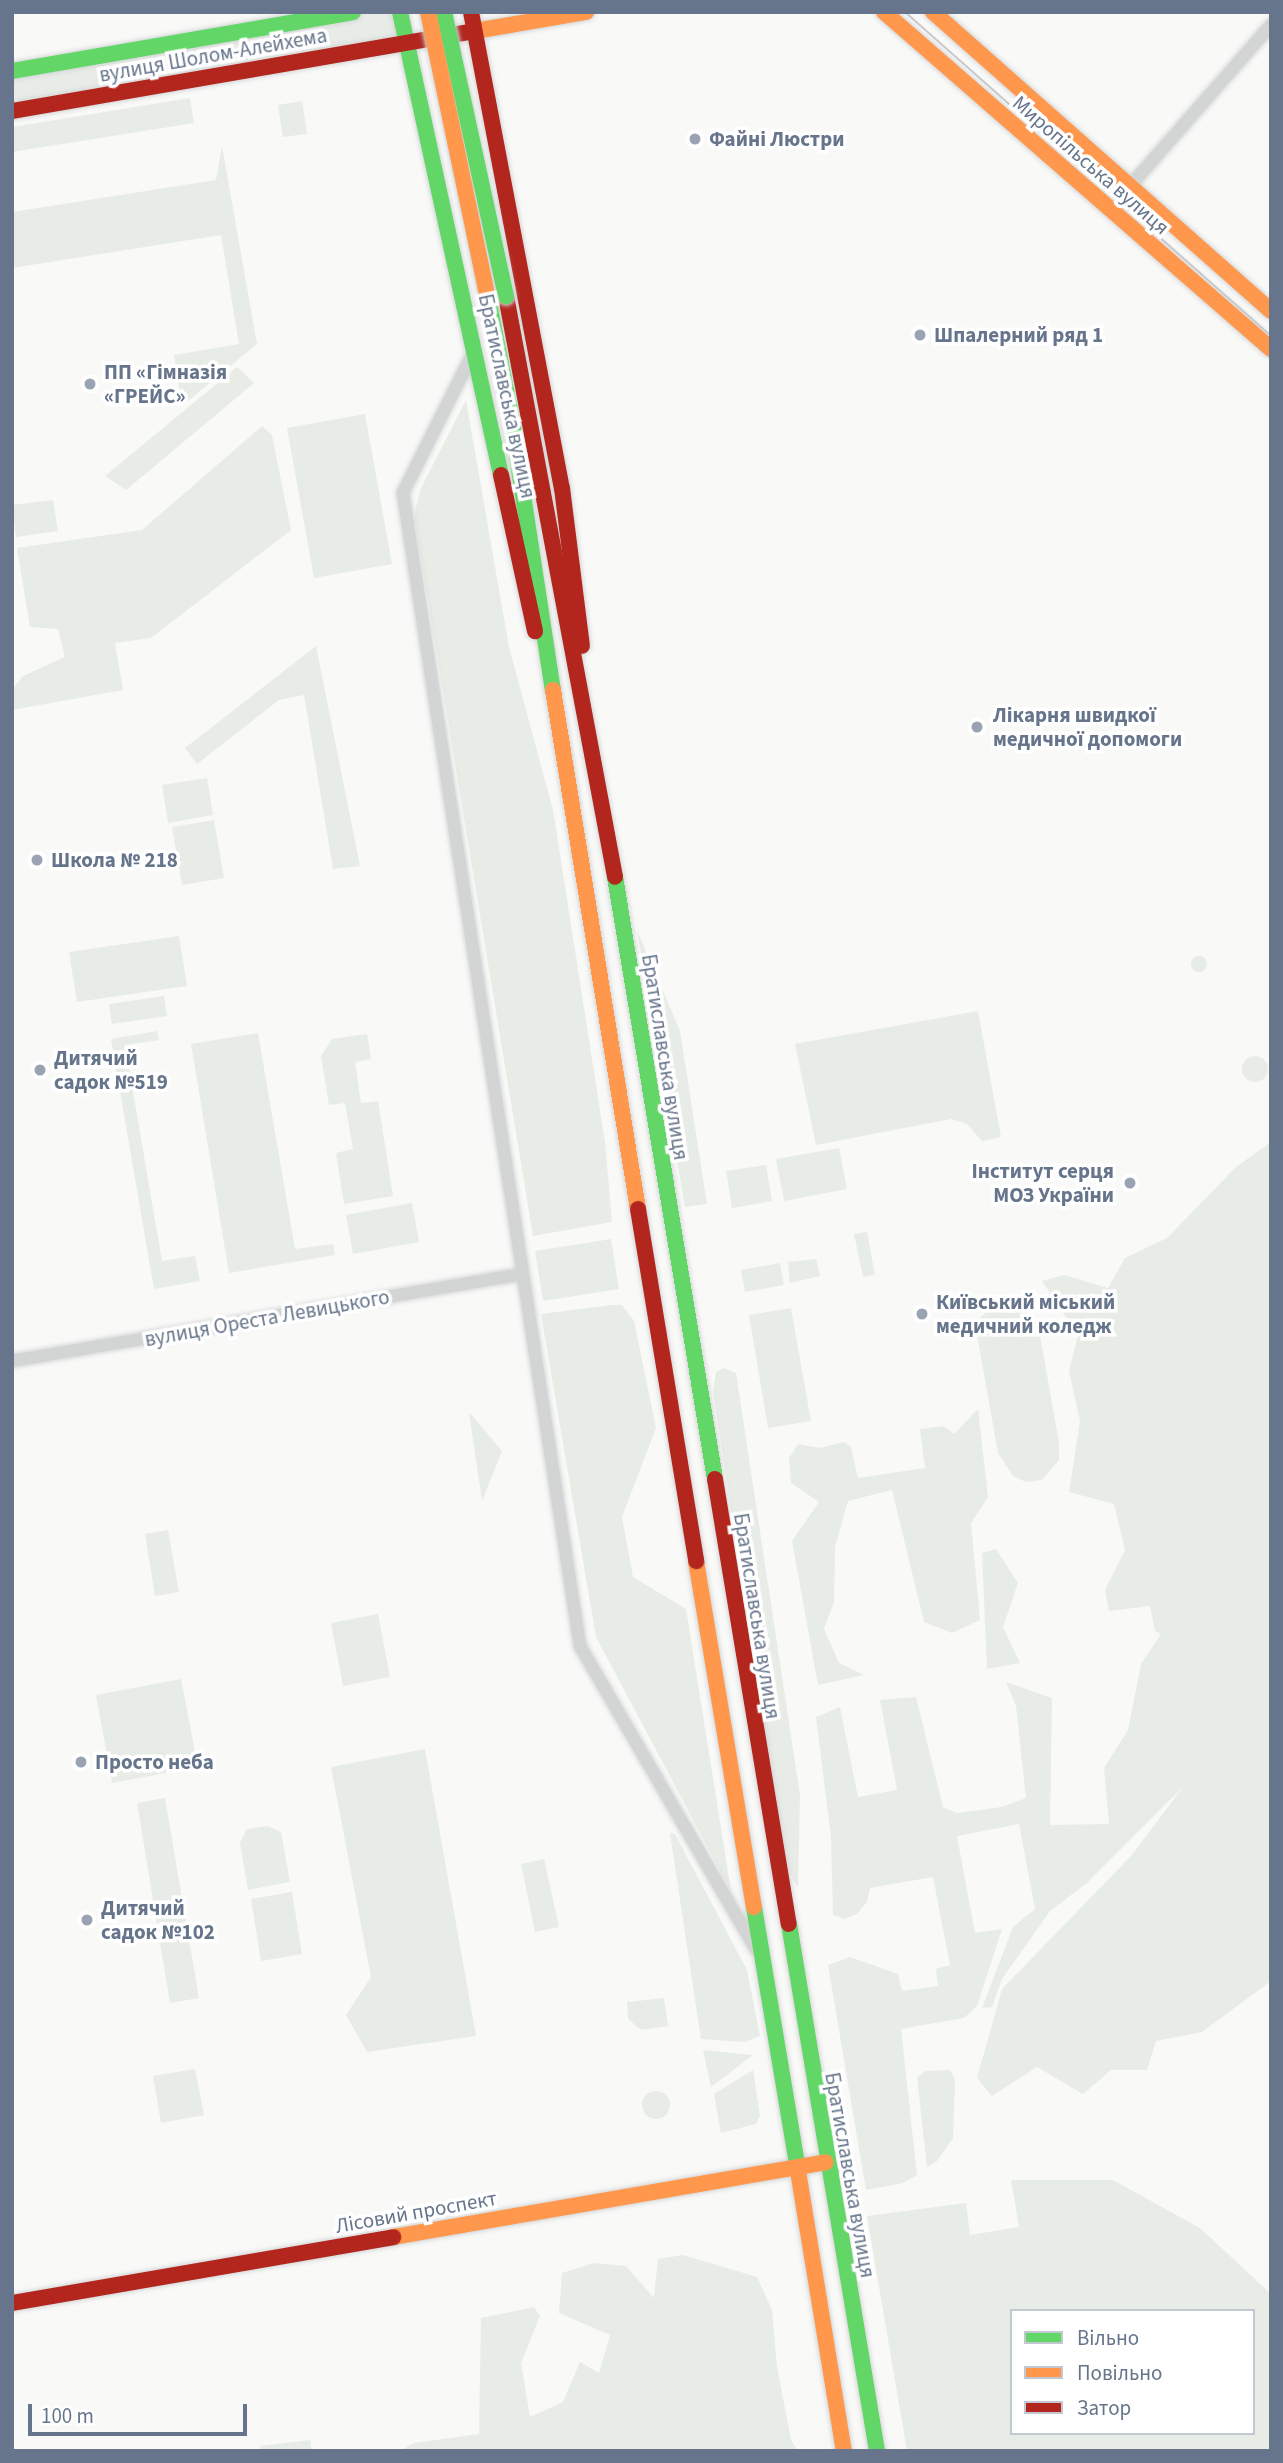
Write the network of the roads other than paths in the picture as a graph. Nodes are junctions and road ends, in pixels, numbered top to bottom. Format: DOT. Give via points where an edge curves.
graph roads {
  1 [pos="353,12"];
  2 [pos="400,12"];
  3 [pos="428,12"];
  4 [pos="444,12"];
  5 [pos="471,12"];
  6 [pos="586,12"];
  7 [pos="884,12"];
  8 [pos="933,12"];
  9 [pos="1271,25"];
  10 [pos="474,31"];
  11 [pos="407,42"];
  12 [pos="12,71"];
  13 [pos="485,84"];
  14 [pos="421,103"];
  15 [pos="12,111"];
  16 [pos="1131,186"];
  17 [pos="1271,311"];
  18 [pos="475,349"];
  19 [pos="1271,349"];
  20 [pos="568,788"];
  21 [pos="600,788"];
  22 [pos="522,1274"];
  23 [pos="12,1361"];
  24 [pos="761,1959"];
  25 [pos="827,2162"];
  26 [pos="797,2168"];
  27 [pos="12,2303"];
  28 [pos="844,2451"];
  29 [pos="877,2451"];
  1 -- 12 [label="main road, вулиця Шолом-Алейхема"];
  2 -- 11 [label="main road, Братиславська вулиця"];
  3 -- 20 [label="main road, Братиславська вулиця, bridge" via="510,410"];
  4 -- 21 [label="main road, Братиславська вулиця, bridge" via="506,296"];
  5 -- 10 [label="main road, Братиславська вулиця"];
  6 -- 10 [label="main road, вулиця Шолом-Алейхема"];
  7 -- 19 [label="main road, Миропільська вулиця"];
  8 -- 16 [label="main road, Миропільська вулиця"];
  9 -- 16 [label="street"];
  10 -- 11 [label="main road, вулиця Шолом-Алейхема"];
  10 -- 13 [label="main road, Братиславська вулиця"];
  11 -- 14 [label="main road, Братиславська вулиця"];
  11 -- 15 [label="main road, вулиця Шолом-Алейхема"];
  13 -- 14 [label="main road" via="455,77 433,80 423,91"];
  13 -- 21 [label="main road, Братиславська вулиця" via="562,488"];
  14 -- 18 [label="main road, Братиславська вулиця"];
  16 -- 17 [label="main road, Миропільська вулиця"];
  18 -- 20 [label="main road, Братиславська вулиця"];
  18 -- 22 [label="street" via="403,493"];
  20 -- 24 [label="main road, Братиславська вулиця"];
  21 -- 25 [label="main road, Братиславська вулиця"];
  22 -- 23 [label="street, вулиця Ореста Левицького"];
  22 -- 24 [label="street" via="580,1646"];
  24 -- 26 [label="main road, Братиславська вулиця"];
  25 -- 26 [label="main road, Лісовий проспект"];
  25 -- 29 [label="main road, Братиславська вулиця"];
  26 -- 27 [label="main road, Лісовий проспект"];
  26 -- 28 [label="main road, Братиславська вулиця"];
}
